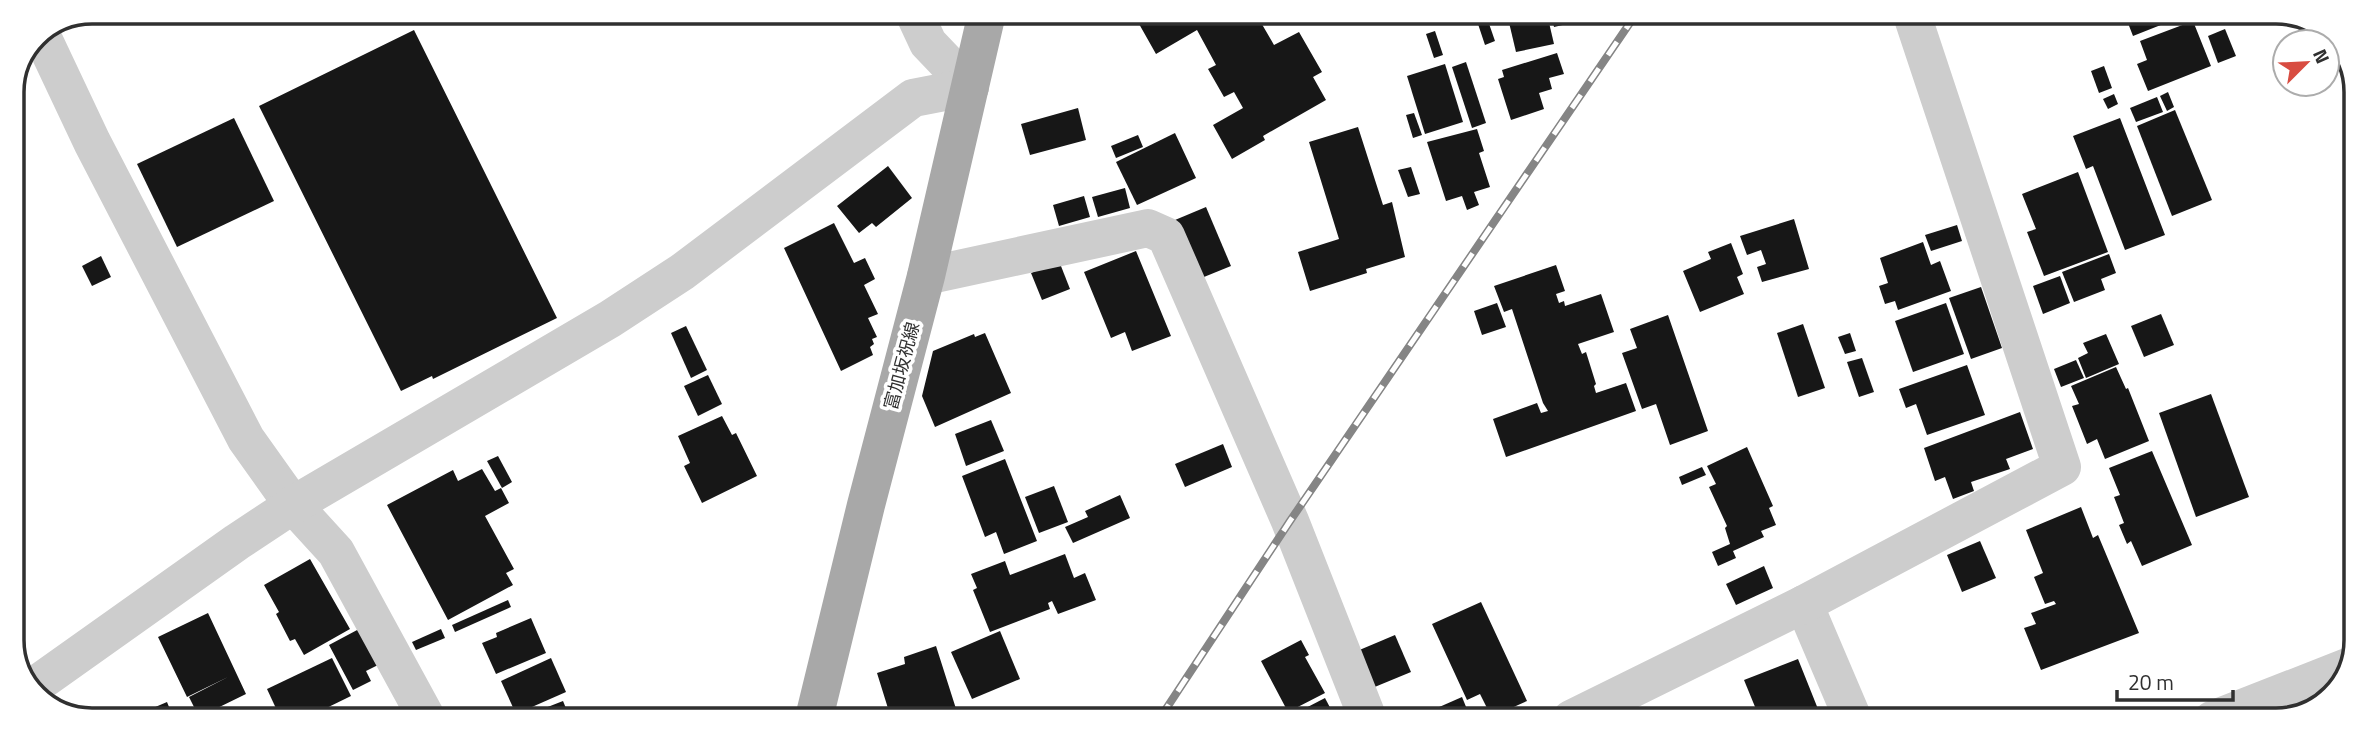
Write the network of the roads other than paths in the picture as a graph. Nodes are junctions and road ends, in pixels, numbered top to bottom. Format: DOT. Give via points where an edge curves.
graph roads {
  1 [pos="919,24"];
  2 [pos="984,24"];
  3 [pos="1915,24"];
  4 [pos="46,44"];
  5 [pos="970,87"];
  6 [pos="926,276"];
  7 [pos="293,505"];
  8 [pos="1804,604"];
  9 [pos="2336,672"];
  10 [pos="40,682"];
  11 [pos="421,708"];
  12 [pos="816,708"];
  13 [pos="1364,708"];
  14 [pos="1593,708"];
  15 [pos="1848,708"];
  16 [pos="2243,708"];
  1 -- 5 [label="street" via="928,43"];
  2 -- 5 [label="main road, 富加坂祝線"];
  3 -- 8 [label="street" via="2062,467"];
  4 -- 7 [label="street" via="246,439"];
  5 -- 6 [label="main road, 富加坂祝線"];
  5 -- 7 [label="street" via="912,98 682,272"];
  6 -- 12 [label="main road, 富加坂祝線"];
  6 -- 13 [label="street" via="1148,228 1166,236 1290,521"];
  7 -- 10 [label="street"];
  7 -- 11 [label="street" via="335,552"];
  8 -- 14 [label="street"];
  8 -- 15 [label="street"];
  9 -- 16 [label="street"];
}
